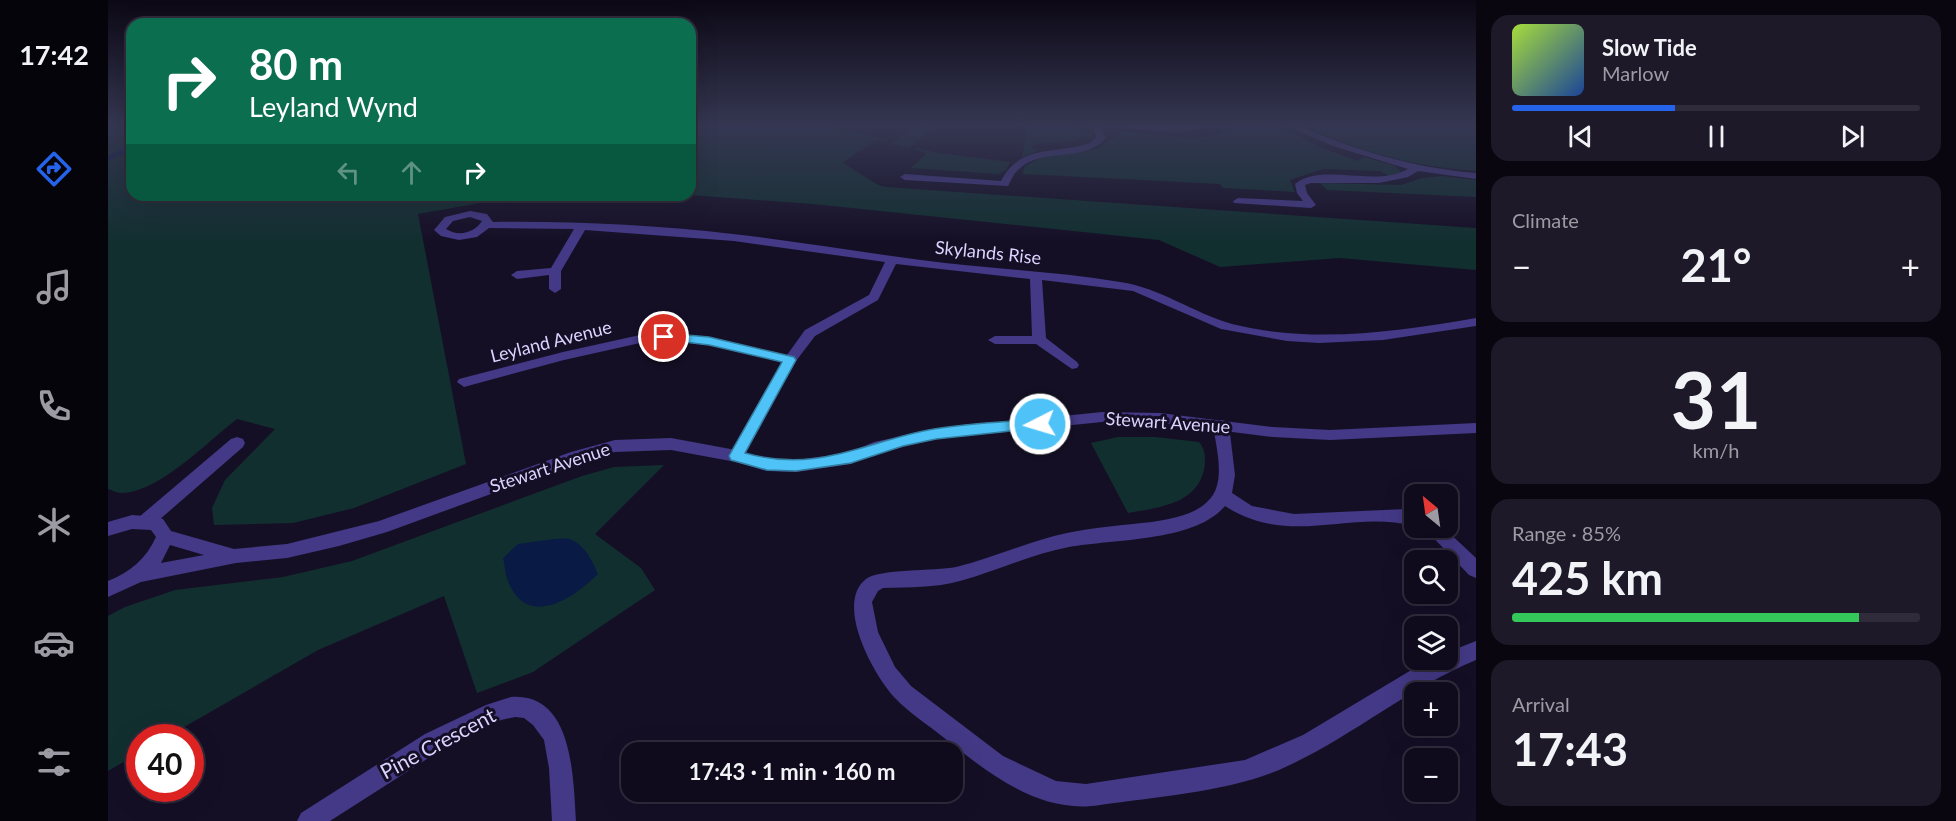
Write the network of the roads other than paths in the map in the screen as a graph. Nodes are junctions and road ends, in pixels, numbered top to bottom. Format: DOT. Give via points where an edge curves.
graph roads {
  1 [pos="1020,164"];
  2 [pos="1403,164"];
  3 [pos="1417,168"];
  4 [pos="1476,176"];
  5 [pos="906,177"];
  6 [pos="1238,201"];
  7 [pos="487,225"];
  8 [pos="582,225"];
  9 [pos="892,260"];
  10 [pos="555,271"];
  11 [pos="517,275"];
  12 [pos="1036,276"];
  13 [pos="555,289"];
  14 [pos="1476,322"];
  15 [pos="995,340"];
  16 [pos="1039,340"];
  17 [pos="790,360"];
  18 [pos="1072,365"];
  19 [pos="464,382"];
  20 [pos="1221,425"];
  21 [pos="1476,428"];
  22 [pos="237,443"];
  23 [pos="736,456"];
  24 [pos="1223,496"];
  25 [pos="1404,516"];
  26 [pos="145,522"];
  27 [pos="109,527"];
  28 [pos="165,536"];
  29 [pos="1443,538"];
  30 [pos="236,556"];
  31 [pos="1476,570"];
  32 [pos="138,575"];
  33 [pos="108,589"];
  34 [pos="1476,650"];
  35 [pos="309,821"];
  36 [pos="564,821"];
  1 -- 5 [label="street" via="1007,175 1004,184"];
  2 -- 3 [label="street"];
  3 -- 4 [label="street"];
  3 -- 6 [label="street" via="1406,176 1385,181 1309,180 1300,184 1311,205"];
  7 -- 8 [label="street, Skylands Rise"];
  8 -- 9 [label="street, Skylands Rise" via="755,240"];
  8 -- 10 [label="street"];
  9 -- 12 [label="street, Skylands Rise"];
  9 -- 17 [label="street" via="874,297 820,325"];
  10 -- 11 [label="street"];
  10 -- 13 [label="street"];
  12 -- 14 [label="street, Skylands Rise" via="1140,288 1227,326 1272,334 1396,336"];
  12 -- 16 [label="street"];
  15 -- 16 [label="street"];
  16 -- 18 [label="street"];
  17 -- 19 [label="street, Leyland Avenue" via="709,341 664,337 563,356"];
  17 -- 23 [label="street"];
  20 -- 21 [label="street, Stewart Avenue" via="1330,435"];
  20 -- 23 [label="street, Stewart Avenue" via="1134,416 1102,417 936,434 826,463 767,465"];
  20 -- 24 [label="street" via="1227,475"];
  22 -- 26 [label="street"];
  23 -- 30 [label="street, Stewart Avenue" via="671,444 615,446 576,456 360,533 287,551"];
  24 -- 25 [label="street" via="1248,512 1294,521"];
  24 -- 34 [label="street" via="1212,509 1164,527 1067,540 958,574 881,580 871,585 862,602 868,633 888,674 904,693 995,764 1056,793 1086,796 1245,771 1273,762 1435,667"];
  26 -- 27 [label="street"];
  26 -- 28 [label="street, Stewart Avenue" via="157,524"];
  28 -- 30 [label="street, Stewart Avenue"];
  28 -- 32 [label="street" via="158,556"];
  29 -- 31 [label="street"];
  30 -- 32 [label="street, Stewart Avenue"];
  32 -- 33 [label="street"];
  35 -- 36 [label="street, Pine Crescent" via="405,758 510,706 528,709 544,720 554,737"];
}
